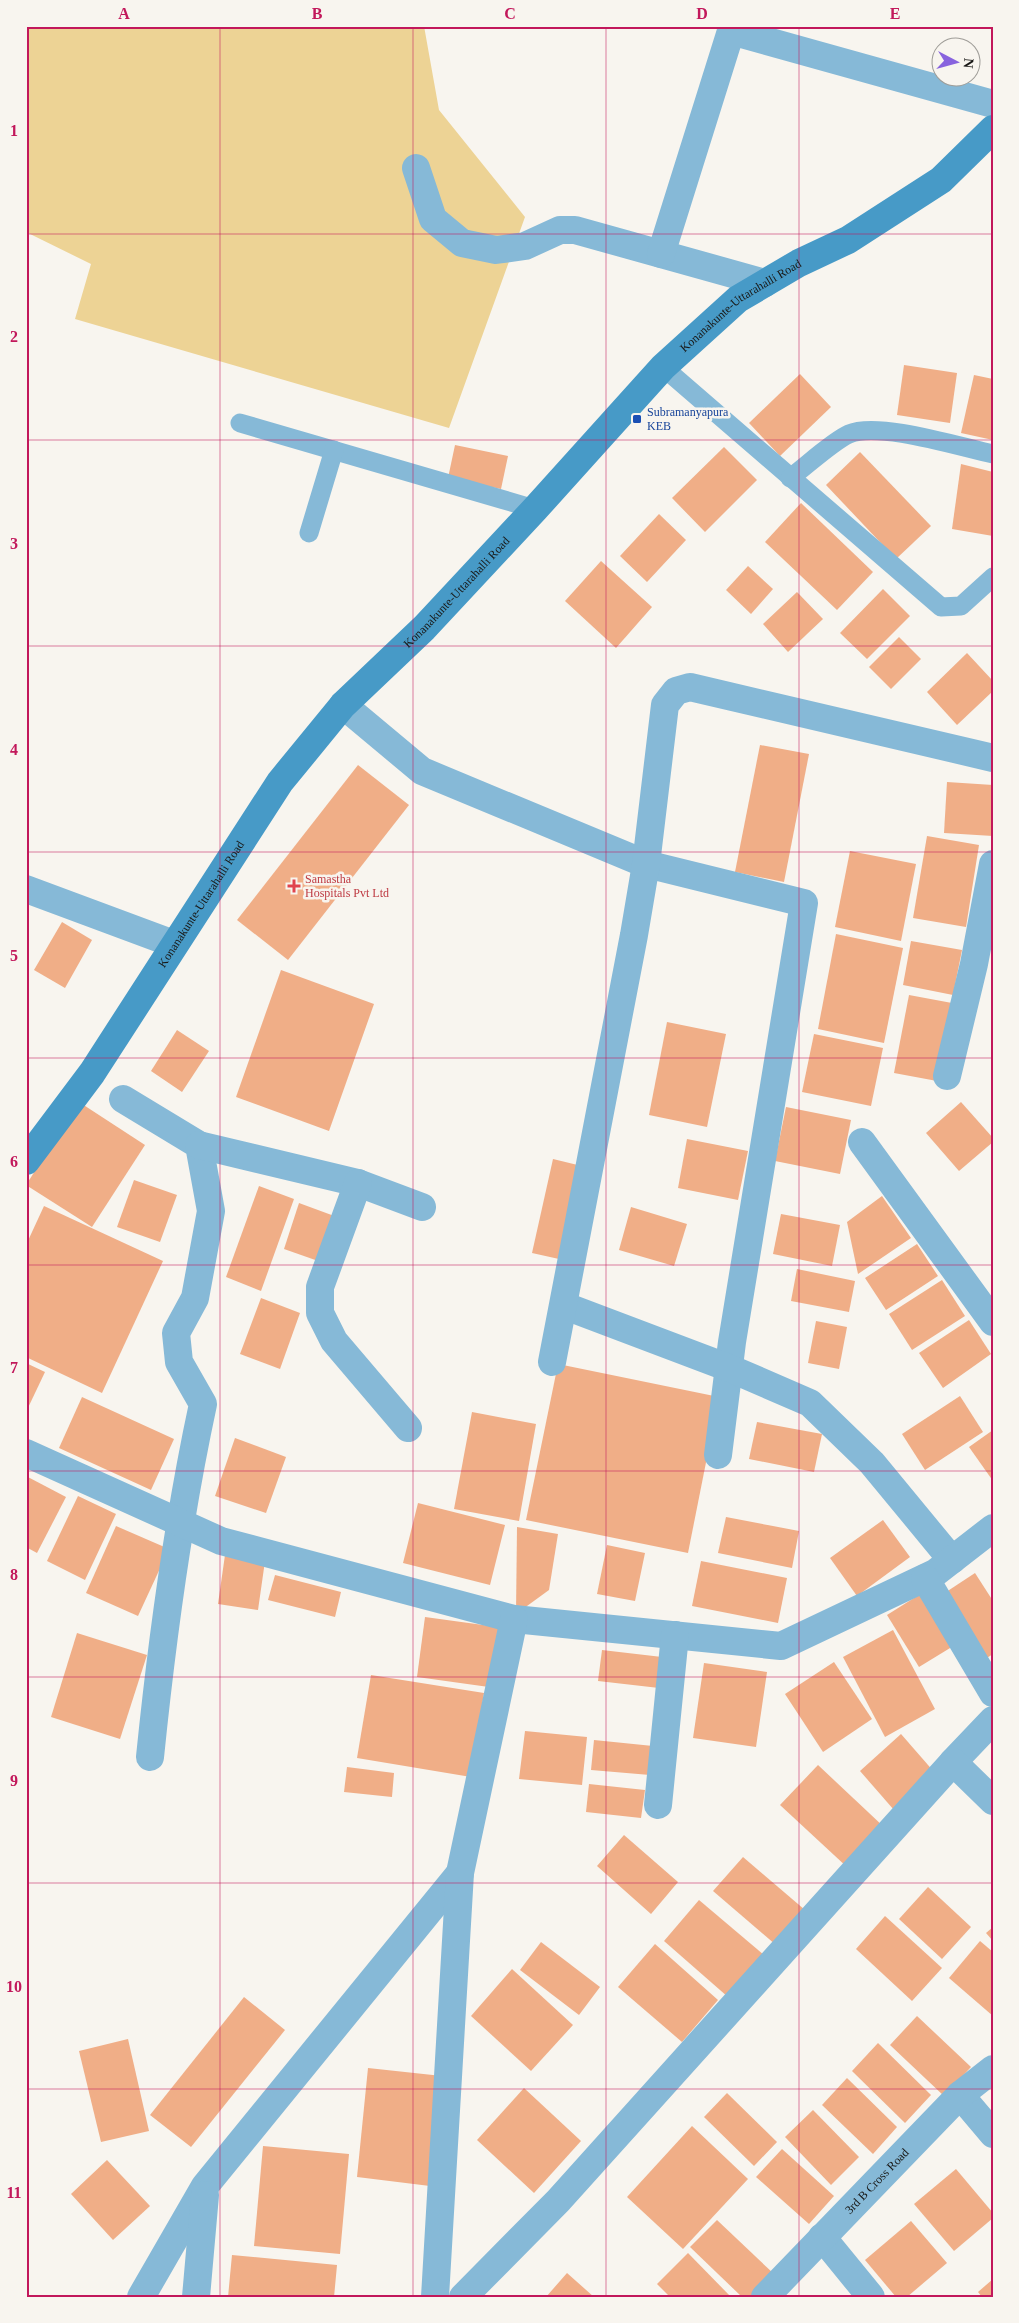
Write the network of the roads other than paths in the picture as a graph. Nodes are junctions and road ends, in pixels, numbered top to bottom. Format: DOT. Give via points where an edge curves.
graph roads {
  1 [pos="993,104"];
  2 [pos="993,129"];
  3 [pos="416,168"];
  4 [pos="660,254"];
  5 [pos="765,283"];
  6 [pos="663,367"];
  7 [pos="240,423"];
  8 [pos="334,450"];
  9 [pos="993,454"];
  10 [pos="790,478"];
  11 [pos="535,509"];
  12 [pos="309,533"];
  13 [pos="993,577"];
  14 [pos="343,706"];
  15 [pos="993,758"];
  16 [pos="646,864"];
  17 [pos="993,864"];
  18 [pos="26,889"];
  19 [pos="174,944"];
  20 [pos="983,967"];
  21 [pos="947,1076"];
  22 [pos="123,1099"];
  23 [pos="862,1142"];
  24 [pos="199,1145"];
  25 [pos="26,1161"];
  26 [pos="358,1183"];
  27 [pos="422,1207"];
  28 [pos="565,1306"];
  29 [pos="993,1322"];
  30 [pos="552,1362"];
  31 [pos="728,1368"];
  32 [pos="408,1428"];
  33 [pos="26,1453"];
  34 [pos="718,1455"];
  35 [pos="181,1523"];
  36 [pos="993,1528"];
  37 [pos="952,1560"];
  38 [pos="925,1578"];
  39 [pos="514,1619"];
  40 [pos="675,1635"];
  41 [pos="993,1693"];
  42 [pos="993,1720"];
  43 [pos="150,1757"];
  44 [pos="953,1762"];
  45 [pos="993,1801"];
  46 [pos="658,1805"];
  47 [pos="460,1872"];
  48 [pos="993,2069"];
  49 [pos="960,2095"];
  50 [pos="993,2134"];
  51 [pos="206,2186"];
  52 [pos="822,2237"];
  53 [pos="141,2297"];
  54 [pos="196,2297"];
  55 [pos="435,2297"];
  56 [pos="464,2297"];
  57 [pos="765,2297"];
  58 [pos="871,2297"];
  1 -- 4 [label="street" via="731,31"];
  2 -- 5 [label="main road, Konanakunte-Uttarahalli Road" via="941,180 848,240"];
  3 -- 4 [label="street" via="433,219 462,243 496,250 525,246 560,230 575,230"];
  4 -- 5 [label="street"];
  5 -- 6 [label="main road, Konanakunte-Uttarahalli Road" via="738,299"];
  6 -- 10 [label="lane"];
  6 -- 11 [label="main road, Konanakunte-Uttarahalli Road"];
  7 -- 8 [label="lane"];
  8 -- 11 [label="lane"];
  8 -- 12 [label="lane"];
  9 -- 10 [label="lane" via="883,430 863,431 848,434"];
  10 -- 13 [label="lane" via="941,607 961,606"];
  11 -- 14 [label="main road, Konanakunte-Uttarahalli Road" via="424,628"];
  14 -- 16 [label="street" via="422,771"];
  14 -- 19 [label="main road, Konanakunte-Uttarahalli Road" via="280,782"];
  15 -- 16 [label="street" via="690,686 676,691 665,705"];
  16 -- 28 [label="street"];
  16 -- 31 [label="street" via="804,904"];
  17 -- 20 [label="street"];
  18 -- 19 [label="street"];
  19 -- 25 [label="main road, Konanakunte-Uttarahalli Road" via="92,1073"];
  20 -- 21 [label="street"];
  22 -- 24 [label="street"];
  23 -- 29 [label="street"];
  24 -- 26 [label="street"];
  24 -- 35 [label="street" via="211,1211 195,1298 176,1333 179,1362 203,1404"];
  26 -- 27 [label="street"];
  26 -- 32 [label="street" via="320,1287 320,1313 334,1341"];
  28 -- 30 [label="street"];
  28 -- 31 [label="street"];
  31 -- 34 [label="street"];
  31 -- 37 [label="street" via="810,1403 872,1464"];
  33 -- 35 [label="street"];
  35 -- 39 [label="street" via="221,1541"];
  35 -- 43 [label="street"];
  36 -- 37 [label="street"];
  37 -- 38 [label="street"];
  38 -- 40 [label="street" via="781,1646"];
  38 -- 41 [label="street"];
  39 -- 40 [label="street"];
  39 -- 47 [label="street"];
  40 -- 46 [label="street"];
  42 -- 44 [label="street"];
  44 -- 45 [label="street"];
  44 -- 56 [label="street" via="558,2202"];
  47 -- 51 [label="street"];
  47 -- 55 [label="street"];
  48 -- 49 [label="street, 3rd B Cross Road"];
  49 -- 50 [label="street"];
  49 -- 52 [label="street, 3rd B Cross Road"];
  51 -- 53 [label="street"];
  51 -- 54 [label="street"];
  52 -- 57 [label="street, 3rd B Cross Road"];
  52 -- 58 [label="street"];
}
